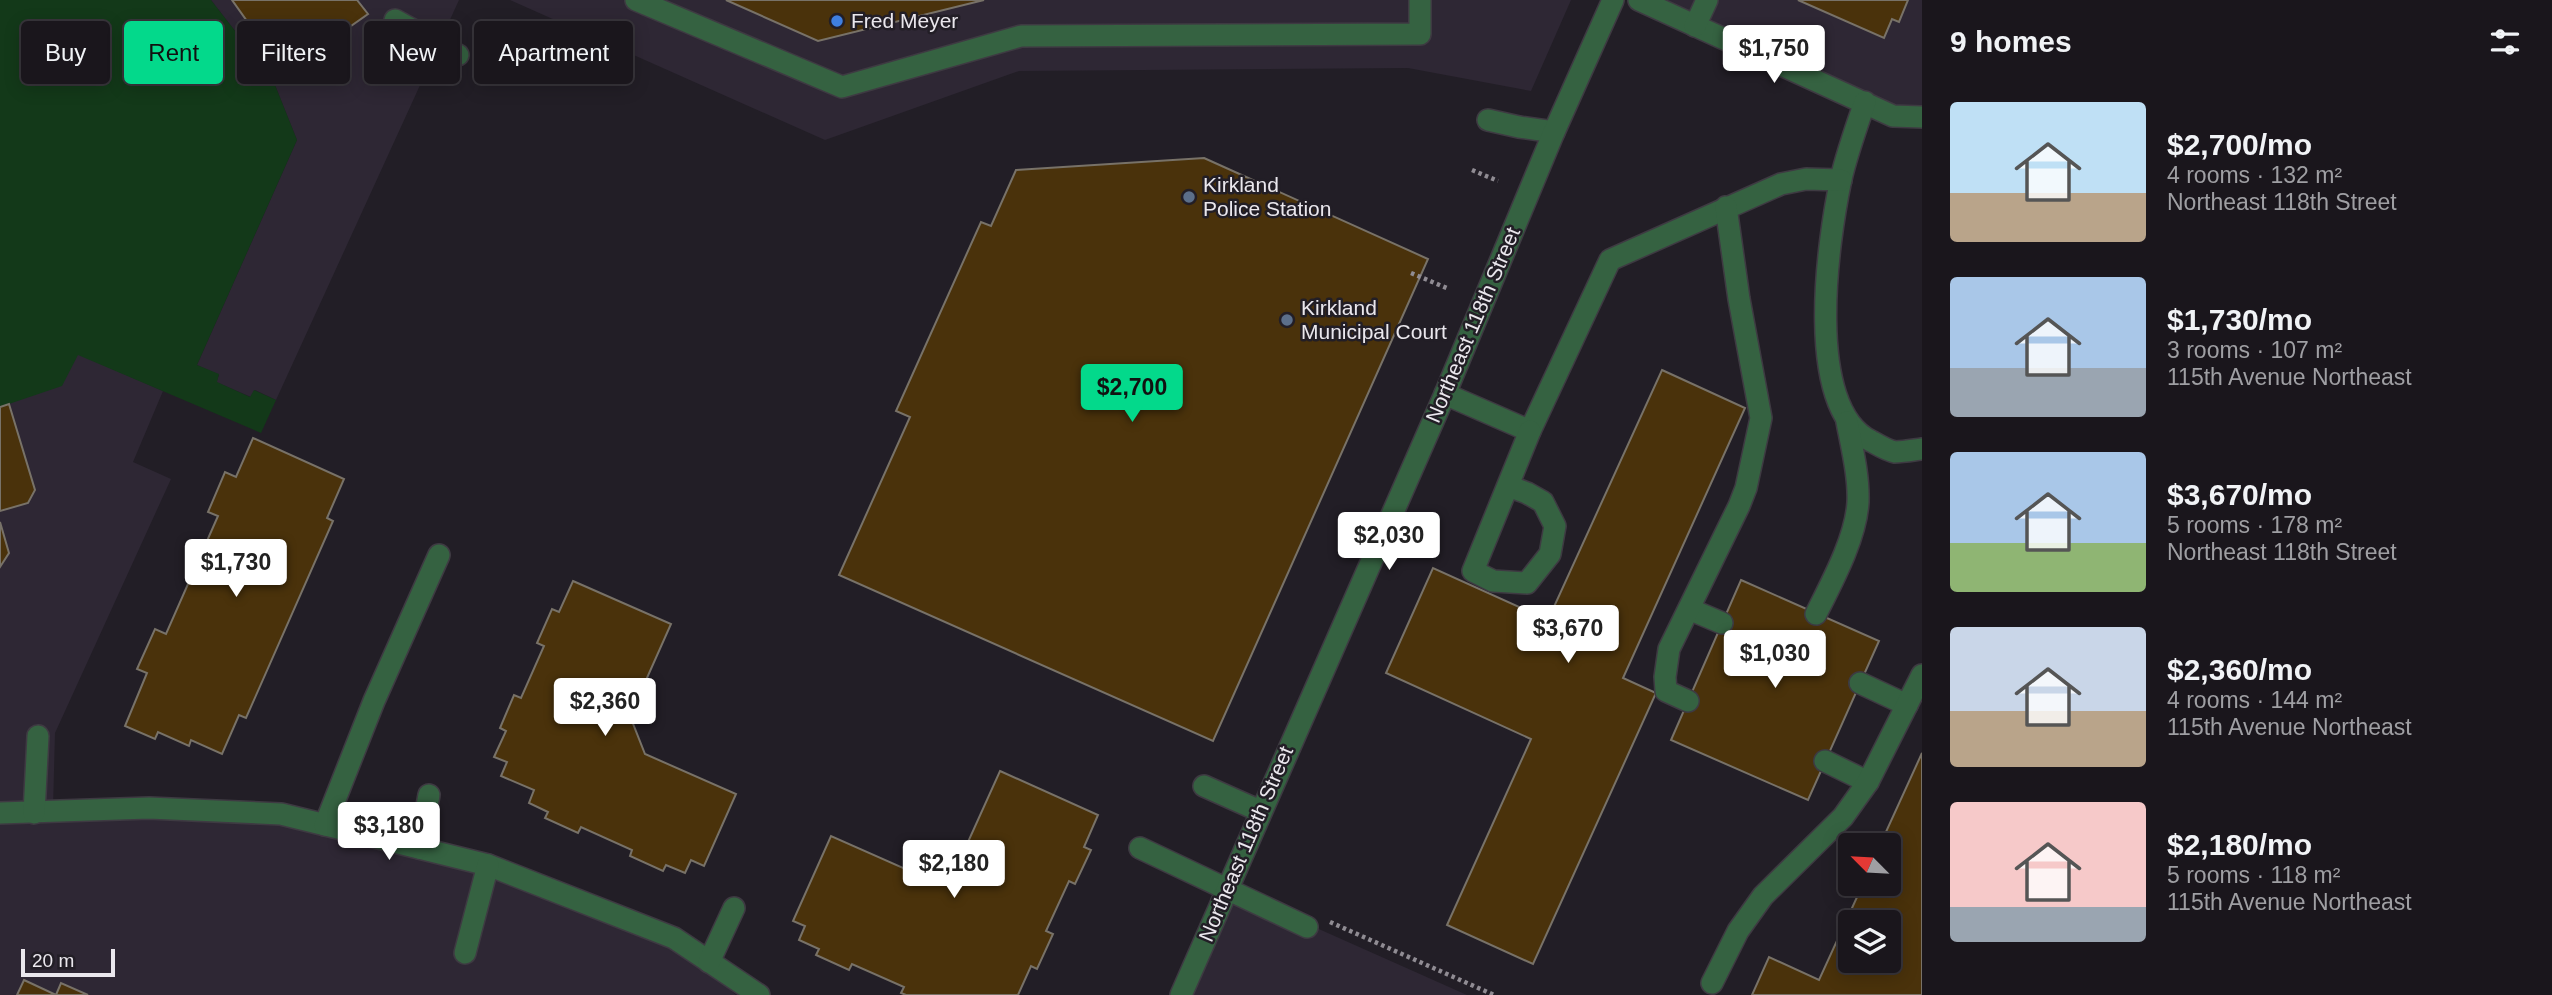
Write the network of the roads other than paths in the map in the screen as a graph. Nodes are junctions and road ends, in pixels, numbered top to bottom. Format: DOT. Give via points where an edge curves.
graph roads {
  1 [pos="636,0"];
  2 [pos="1420,0"];
  3 [pos="1613,0"];
  4 [pos="1639,0"];
  5 [pos="1707,0"];
  6 [pos="1695,26"];
  7 [pos="1865,102"];
  8 [pos="1922,117"];
  9 [pos="1488,120"];
  10 [pos="1554,132"];
  11 [pos="1841,180"];
  12 [pos="1726,207"];
  13 [pos="1445,394"];
  14 [pos="1847,422"];
  15 [pos="1530,431"];
  16 [pos="1922,449"];
  17 [pos="1508,486"];
  18 [pos="439,555"];
  19 [pos="1689,608"];
  20 [pos="1816,614"];
  21 [pos="1722,623"];
  22 [pos="1860,683"];
  23 [pos="1917,689"];
  24 [pos="1688,701"];
  25 [pos="38,736"];
  26 [pos="1825,761"];
  27 [pos="1868,782"];
  28 [pos="1205,786"];
  29 [pos="429,795"];
  30 [pos="1260,811"];
  31 [pos="0,813"];
  32 [pos="34,813"];
  33 [pos="325,825"];
  34 [pos="419,848"];
  35 [pos="1140,848"];
  36 [pos="488,865"];
  37 [pos="1227,888"];
  38 [pos="734,908"];
  39 [pos="1313,922"];
  40 [pos="466,953"];
  41 [pos="709,962"];
  42 [pos="1712,983"];
  43 [pos="759,995"];
  44 [pos="1181,995"];
  1 -- 2 [label="street" via="842,87 1021,36 1420,34"];
  3 -- 10 [label="street, Northeast 118th Street"];
  4 -- 6 [label="street"];
  5 -- 6 [label="street"];
  6 -- 7 [label="street"];
  7 -- 8 [label="street" via="1894,116"];
  7 -- 11 [label="street"];
  9 -- 10 [label="street"];
  10 -- 13 [label="street, Northeast 118th Street"];
  11 -- 12 [label="street" via="1781,184"];
  11 -- 14 [label="street" via="1829,247 1825,347 1836,401"];
  12 -- 15 [label="street" via="1610,260"];
  12 -- 19 [label="street" via="1738,299 1762,418 1746,488"];
  13 -- 15 [label="street"];
  13 -- 30 [label="street, Northeast 118th Street"];
  14 -- 16 [label="street" via="1864,438 1893,452"];
  14 -- 20 [label="street" via="1858,503 1846,547"];
  15 -- 17 [label="street"];
  17 -- 17 [label="street" via="1473,571 1493,581 1527,583 1550,554 1555,526 1543,502"];
  18 -- 33 [label="street"];
  19 -- 21 [label="street"];
  19 -- 24 [label="street" via="1670,649 1665,677 1666,691"];
  22 -- 23 [label="street"];
  23 -- 27 [label="street"];
  25 -- 32 [label="street"];
  26 -- 27 [label="street"];
  27 -- 42 [label="street" via="1843,817 1763,896 1738,931"];
  28 -- 30 [label="street"];
  29 -- 34 [label="street"];
  30 -- 37 [label="street, Northeast 118th Street"];
  31 -- 32 [label="street"];
  32 -- 33 [label="street" via="162,808 281,814"];
  33 -- 34 [label="street"];
  34 -- 36 [label="street"];
  35 -- 37 [label="street"];
  36 -- 40 [label="street"];
  36 -- 41 [label="street" via="674,939"];
  37 -- 39 [label="street"];
  37 -- 44 [label="street, Northeast 118th Street"];
  38 -- 41 [label="street"];
  41 -- 43 [label="street"];
}
